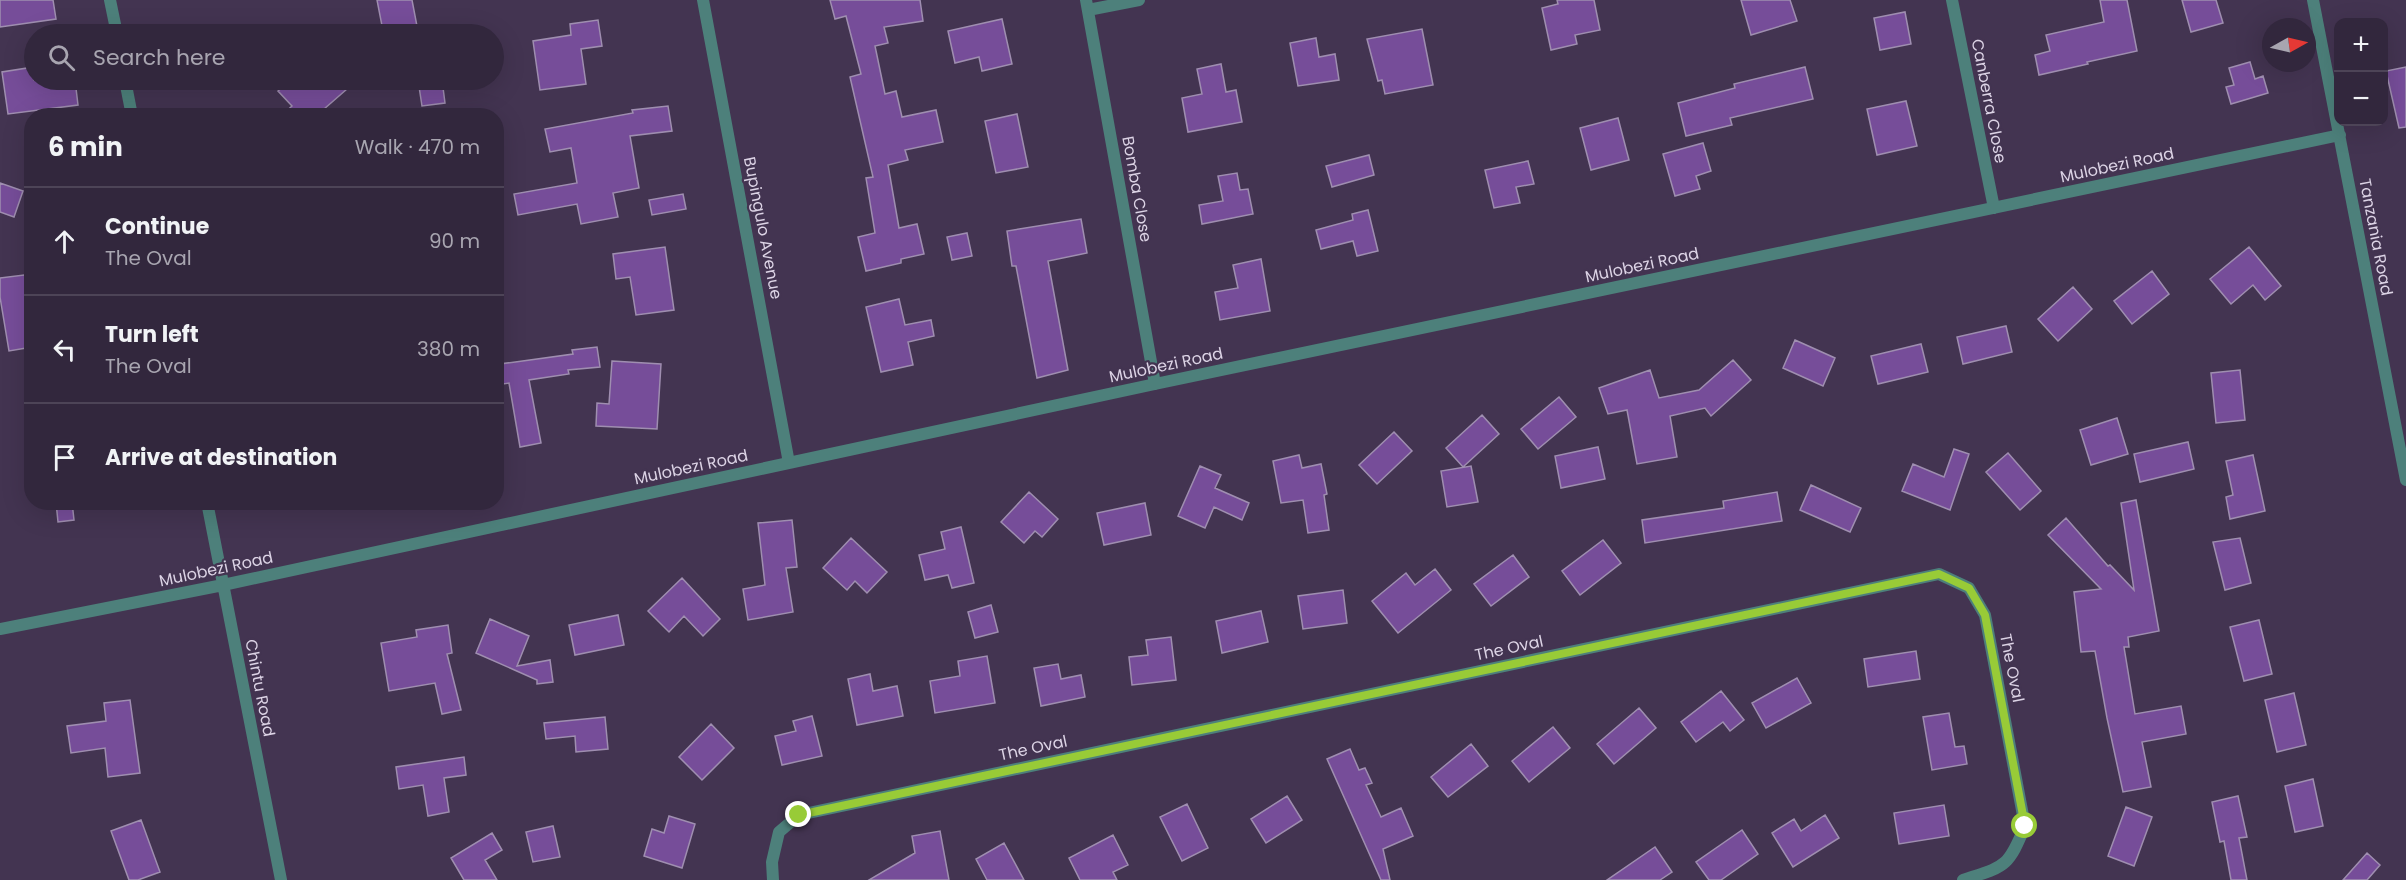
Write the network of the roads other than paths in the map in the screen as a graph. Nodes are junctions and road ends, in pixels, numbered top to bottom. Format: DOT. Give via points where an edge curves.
graph roads {
  1 [pos="110,0"];
  2 [pos="703,0"];
  3 [pos="1139,0"];
  4 [pos="1952,0"];
  5 [pos="2313,0"];
  6 [pos="1087,5"];
  7 [pos="115,24"];
  8 [pos="128,90"];
  9 [pos="131,108"];
  10 [pos="2340,135"];
  11 [pos="1994,208"];
  12 [pos="1155,384"];
  13 [pos="789,463"];
  14 [pos="2406,480"];
  15 [pos="209,510"];
  16 [pos="223,585"];
  17 [pos="0,629"];
  18 [pos="281,880"];
  19 [pos="773,880"];
  20 [pos="1963,880"];
  1 -- 7 [label="street"];
  2 -- 13 [label="street, Bupingulo Avenue"];
  3 -- 6 [label="street"];
  4 -- 11 [label="street, Canberra Close"];
  5 -- 10 [label="street, Tanzania Road"];
  6 -- 12 [label="street, Bomba Close"];
  8 -- 9 [label="street"];
  10 -- 11 [label="street, Mulobezi Road"];
  10 -- 14 [label="street, Tanzania Road"];
  11 -- 12 [label="street, Mulobezi Road"];
  12 -- 13 [label="street, Mulobezi Road"];
  13 -- 16 [label="street, Mulobezi Road"];
  15 -- 16 [label="street, Chintu Road"];
  16 -- 17 [label="street, Mulobezi Road"];
  16 -- 18 [label="street, Chintu Road"];
  19 -- 20 [label="street, The Oval" via="772,862 779,832 799,815 1939,574 1969,588 1985,615 2025,826 2014,853 2000,868"];
}
